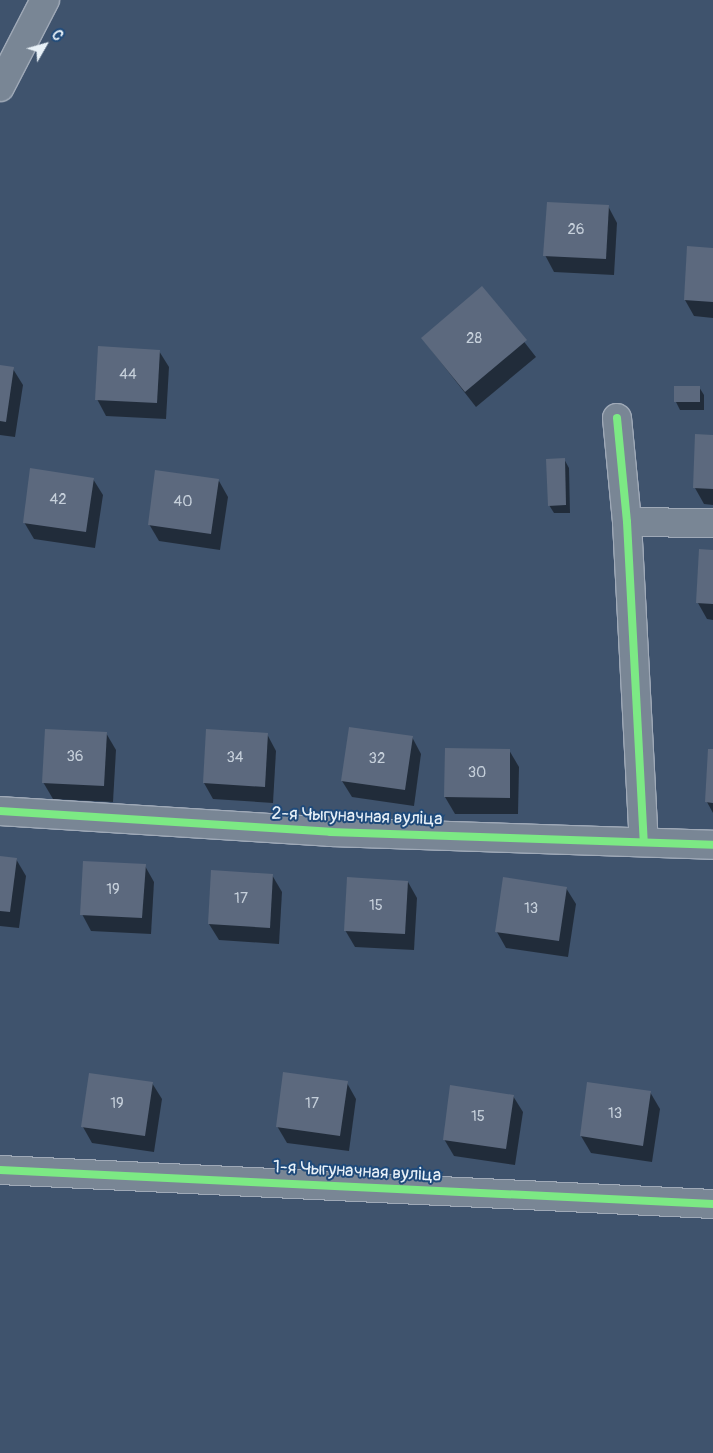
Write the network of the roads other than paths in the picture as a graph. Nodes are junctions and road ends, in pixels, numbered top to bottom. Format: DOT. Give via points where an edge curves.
graph roads {
  1 [pos="45,0"];
  2 [pos="0,87"];
  3 [pos="617,418"];
  4 [pos="627,522"];
  5 [pos="713,523"];
  6 [pos="0,812"];
  7 [pos="644,842"];
  8 [pos="713,845"];
  9 [pos="0,1170"];
  10 [pos="713,1204"];
  1 -- 2 [label="street"];
  3 -- 4 [label="street"];
  4 -- 5 [label="street"];
  4 -- 7 [label="street"];
  6 -- 7 [label="street, 2-я Чыгуначная вуліца" via="330,832"];
  7 -- 8 [label="street, 2-я Чыгуначная вуліца"];
  9 -- 10 [label="street, 1-я Чыгуначная вуліца"];
}
